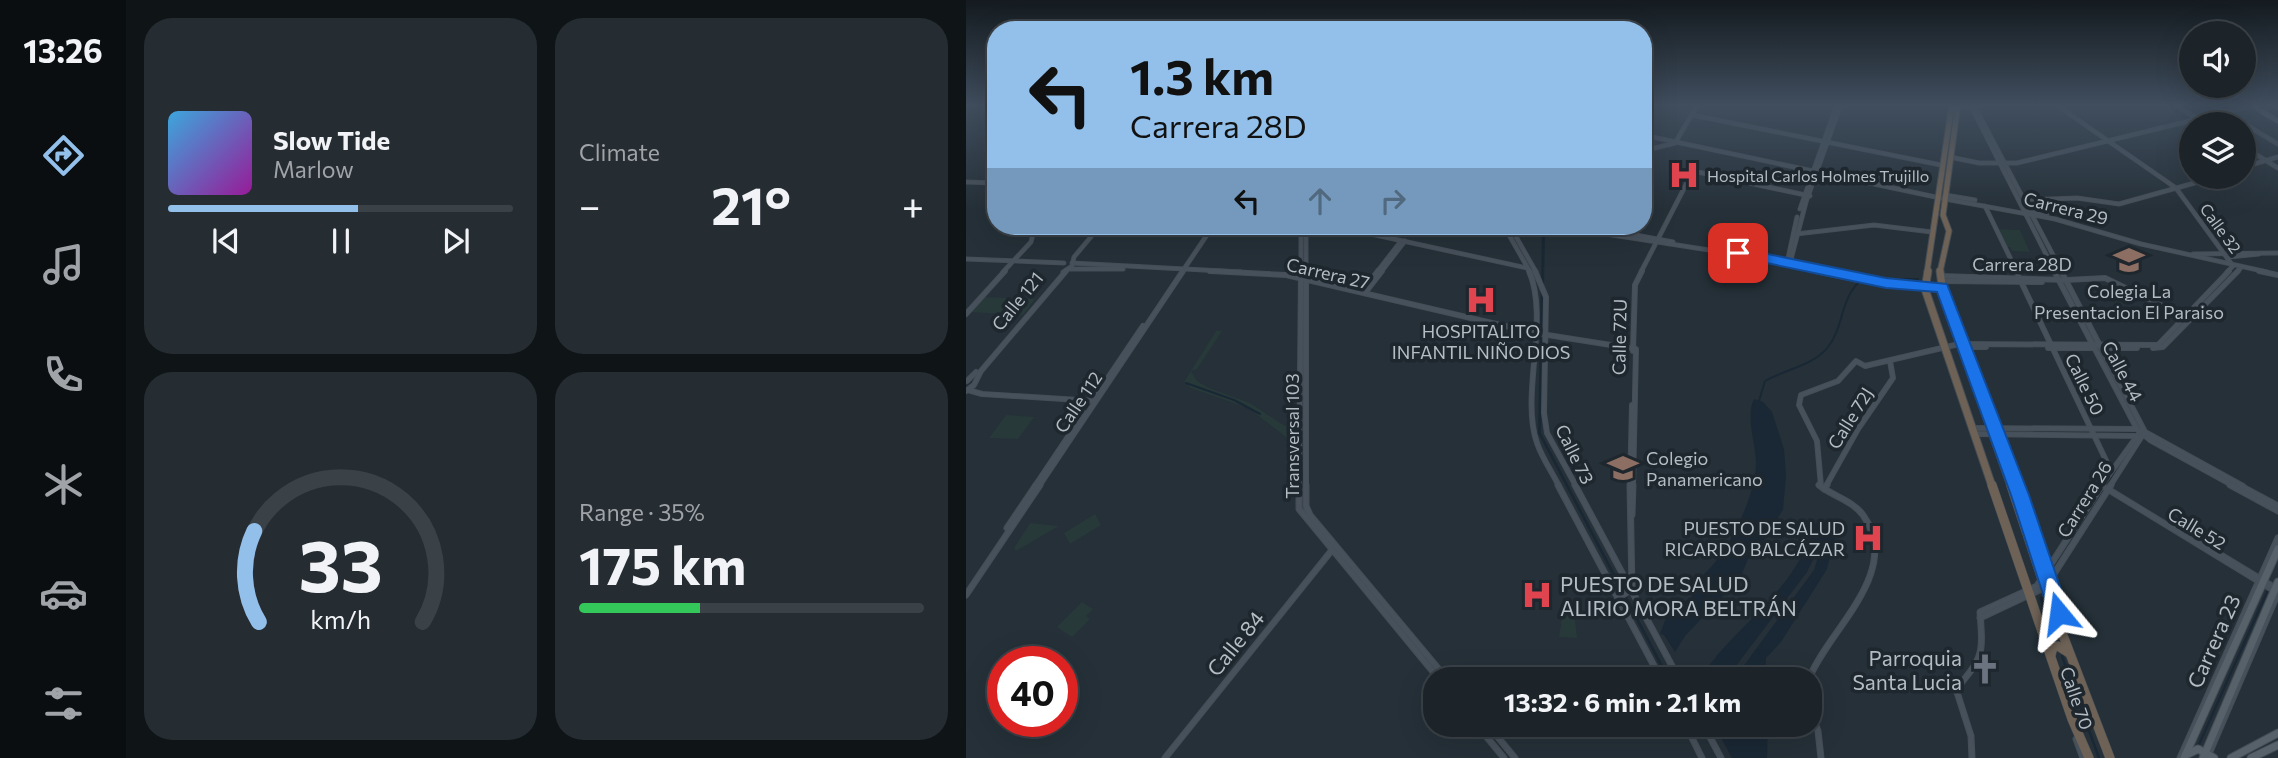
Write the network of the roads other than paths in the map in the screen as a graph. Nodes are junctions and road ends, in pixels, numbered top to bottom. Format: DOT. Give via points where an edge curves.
graph roads {
  1 [pos="1659,139"];
  2 [pos="1678,139"];
  3 [pos="1808,139"];
  4 [pos="1827,139"];
  5 [pos="1950,139"];
  6 [pos="1989,139"];
  7 [pos="2116,139"];
  8 [pos="2109,141"];
  9 [pos="1676,143"];
  10 [pos="1826,143"];
  11 [pos="1652,146"];
  12 [pos="1948,154"];
  13 [pos="2256,155"];
  14 [pos="2278,158"];
  15 [pos="2266,161"];
  16 [pos="2001,164"];
  17 [pos="2256,164"];
  18 [pos="1945,169"];
  19 [pos="2278,169"];
  20 [pos="1816,172"];
  21 [pos="966,181"];
  22 [pos="987,182"];
  23 [pos="2179,186"];
  24 [pos="2179,186"];
  25 [pos="2175,187"];
  26 [pos="1938,194"];
  27 [pos="1808,196"];
  28 [pos="1946,197"];
  29 [pos="2024,199"];
  30 [pos="1985,205"];
  31 [pos="2027,213"];
  32 [pos="1932,232"];
  33 [pos="1794,234"];
  34 [pos="1034,235"];
  35 [pos="1092,235"];
  36 [pos="1205,235"];
  37 [pos="1304,235"];
  38 [pos="1375,235"];
  39 [pos="1509,235"];
  40 [pos="1515,235"];
  41 [pos="1618,235"];
  42 [pos="1624,235"];
  43 [pos="1403,241"];
  44 [pos="1658,241"];
  45 [pos="1522,246"];
  46 [pos="1516,247"];
  47 [pos="1522,253"];
  48 [pos="2187,254"];
  49 [pos="2278,254"];
  50 [pos="2227,256"];
  51 [pos="966,260"];
  52 [pos="1013,263"];
  53 [pos="1788,263"];
  54 [pos="1066,266"];
  55 [pos="2233,266"];
  56 [pos="1527,268"];
  57 [pos="2241,269"];
  58 [pos="1181,270"];
  59 [pos="1303,276"];
  60 [pos="2278,276"];
  61 [pos="2019,280"];
  62 [pos="2063,281"];
  63 [pos="1942,283"];
  64 [pos="1317,284"];
  65 [pos="1914,287"];
  66 [pos="1925,287"];
  67 [pos="1305,289"];
  68 [pos="1364,292"];
  69 [pos="966,314"];
  70 [pos="2186,319"];
  71 [pos="1541,335"];
  72 [pos="1963,346"];
  73 [pos="2051,346"];
  74 [pos="2097,346"];
  75 [pos="1635,350"];
  76 [pos="1303,351"];
  77 [pos="1947,356"];
  78 [pos="1890,361"];
  79 [pos="975,381"];
  80 [pos="967,382"];
  81 [pos="2118,386"];
  82 [pos="967,391"];
  83 [pos="1094,400"];
  84 [pos="1974,431"];
  85 [pos="1994,431"];
  86 [pos="2092,432"];
  87 [pos="2140,434"];
  88 [pos="2169,449"];
  89 [pos="2002,455"];
  90 [pos="1559,460"];
  91 [pos="1549,464"];
  92 [pos="1302,470"];
  93 [pos="2115,470"];
  94 [pos="2107,487"];
  95 [pos="1824,489"];
  96 [pos="2278,509"];
  97 [pos="2278,538"];
  98 [pos="2278,549"];
  99 [pos="1332,550"];
  100 [pos="2040,552"];
  101 [pos="1346,561"];
  102 [pos="1354,571"];
  103 [pos="2045,579"];
  104 [pos="2261,581"];
  105 [pos="2277,590"];
  106 [pos="966,592"];
  107 [pos="1630,592"];
  108 [pos="2029,594"];
  109 [pos="1619,598"];
  110 [pos="2035,613"];
  111 [pos="2051,656"];
  112 [pos="2076,666"];
  113 [pos="1430,667"];
  114 [pos="1437,667"];
  115 [pos="1655,667"];
  116 [pos="1672,667"];
  117 [pos="1814,667"];
  118 [pos="2064,699"];
  119 [pos="2278,733"];
  120 [pos="1487,737"];
  121 [pos="1498,737"];
  122 [pos="1692,737"];
  123 [pos="1710,737"];
  124 [pos="1819,737"];
  125 [pos="2278,744"];
  126 [pos="2085,755"];
  127 [pos="2110,755"];
  128 [pos="2207,756"];
  129 [pos="2233,757"];
  130 [pos="1165,758"];
  131 [pos="1504,758"];
  132 [pos="1515,758"];
  133 [pos="1702,758"];
  134 [pos="1721,758"];
  135 [pos="1821,758"];
  136 [pos="1972,758"];
  137 [pos="2183,758"];
  138 [pos="2251,758"];
  1 -- 9 [label="street, Carrera 29"];
  2 -- 9 [label="street"];
  3 -- 10 [label="street"];
  4 -- 10 [label="street"];
  5 -- 12 [label="highway"];
  6 -- 16 [label="street, Calle 44"];
  7 -- 8 [label="street"];
  8 -- 16 [label="street" via="2018,165"];
  8 -- 25 [label="street, Calle 32"];
  9 -- 11 [label="street"];
  9 -- 20 [label="street, Carrera 29"];
  10 -- 18 [label="street"];
  10 -- 20 [label="street"];
  12 -- 16 [label="street"];
  12 -- 18 [label="highway"];
  13 -- 15 [label="street"];
  14 -- 15 [label="street"];
  15 -- 17 [label="street"];
  15 -- 19 [label="street"];
  16 -- 29 [label="street, Calle 44"];
  16 -- 31 [label="street, Calle 44"];
  18 -- 26 [label="highway"];
  18 -- 28 [label="highway"];
  20 -- 26 [label="street, Carrera 29"];
  20 -- 27 [label="street"];
  21 -- 22 [label="street"];
  23 -- 25 [label="street, Carrera 29"];
  24 -- 25 [label="street, Carrera 29"];
  25 -- 29 [label="street, Carrera 29" via="2119,204 2080,197"];
  25 -- 50 [label="street, Calle 32"];
  26 -- 28 [label="street, Carrera 29"];
  26 -- 32 [label="highway"];
  27 -- 33 [label="street"];
  27 -- 44 [label="street, Calle 72U" via="1692,171"];
  28 -- 30 [label="street, Carrera 29"];
  28 -- 31 [label="street, Carrera 29"];
  28 -- 63 [label="highway" via="1943,217 1949,233"];
  29 -- 31 [label="street, Calle 44"];
  30 -- 31 [label="street, Carrera 29"];
  30 -- 61 [label="street, Calle 50"];
  31 -- 48 [label="street, Carrera 29"];
  31 -- 62 [label="street, Calle 44"];
  32 -- 33 [label="street" via="1874,225"];
  32 -- 66 [label="highway"];
  33 -- 53 [label="street"];
  34 -- 52 [label="street"];
  35 -- 54 [label="street, Calle 121"];
  36 -- 58 [label="street, Calle 112"];
  37 -- 59 [label="street, Transversal 103"];
  38 -- 43 [label="street"];
  39 -- 46 [label="street, Calle 73"];
  40 -- 45 [label="street, Calle 73"];
  41 -- 44 [label="street"];
  42 -- 44 [label="street"];
  43 -- 56 [label="street"];
  43 -- 68 [label="street"];
  44 -- 53 [label="street"];
  44 -- 75 [label="street, Calle 72U" via="1636,280"];
  45 -- 46 [label="street"];
  45 -- 47 [label="street, Calle 73"];
  46 -- 47 [label="street, Calle 73"];
  47 -- 56 [label="street, Calle 73"];
  47 -- 71 [label="street, Calle 73" via="1545,290"];
  48 -- 50 [label="street"];
  48 -- 55 [label="street"];
  49 -- 50 [label="street"];
  50 -- 55 [label="street, Calle 32"];
  51 -- 52 [label="street, Carrera 27"];
  52 -- 54 [label="street, Carrera 27"];
  52 -- 69 [label="street"];
  53 -- 65 [label="street"];
  54 -- 58 [label="street, Carrera 27"];
  54 -- 79 [label="street, Calle 121"];
  54 -- 80 [label="street, Calle 121"];
  55 -- 57 [label="street"];
  55 -- 70 [label="street"];
  56 -- 71 [label="street, Calle 73" via="1536,290"];
  57 -- 60 [label="street"];
  57 -- 70 [label="street"];
  58 -- 59 [label="street, Carrera 27"];
  58 -- 59 [label="street, Carrera 27"];
  58 -- 83 [label="street, Calle 112"];
  59 -- 64 [label="street, Carrera 27"];
  59 -- 67 [label="street, Transversal 103"];
  59 -- 68 [label="street, Carrera 27"];
  59 -- 76 [label="street, Transversal 103"];
  61 -- 62 [label="street, Carrera 28D"];
  61 -- 63 [label="street, Carrera 28D"];
  61 -- 73 [label="street, Calle 50"];
  62 -- 70 [label="street, Carrera 28D" via="2105,279"];
  62 -- 74 [label="street, Calle 44"];
  63 -- 66 [label="street, Carrera 28D"];
  63 -- 72 [label="highway"];
  64 -- 67 [label="street"];
  64 -- 71 [label="street, Carrera 27"];
  65 -- 66 [label="street"];
  65 -- 66 [label="highway"];
  66 -- 77 [label="highway"];
  67 -- 76 [label="street, Transversal 103"];
  68 -- 71 [label="street, Carrera 27"];
  70 -- 74 [label="street" via="2162,348"];
  71 -- 75 [label="street"];
  71 -- 90 [label="street, Calle 73" via="1545,422"];
  71 -- 91 [label="street, Calle 73" via="1534,433"];
  72 -- 73 [label="street"];
  72 -- 77 [label="street"];
  72 -- 85 [label="highway"];
  73 -- 74 [label="street"];
  73 -- 86 [label="street, Calle 50"];
  74 -- 81 [label="street, Calle 44"];
  75 -- 107 [label="street, Calle 72U"];
  76 -- 92 [label="street, Transversal 103"];
  77 -- 78 [label="street"];
  77 -- 84 [label="highway"];
  78 -- 95 [label="street, Calle 72J" via="1893,378"];
  78 -- 95 [label="street" via="1865,366 1856,361 1838,381 1798,398 1815,435 1819,484"];
  79 -- 80 [label="street"];
  79 -- 82 [label="street, Calle 121"];
  81 -- 87 [label="street, Calle 44"];
  81 -- 88 [label="street, Calle 44" via="2146,432"];
  82 -- 83 [label="street"];
  83 -- 106 [label="street, Calle 112"];
  84 -- 85 [label="street"];
  84 -- 108 [label="highway"];
  85 -- 86 [label="street"];
  85 -- 89 [label="highway"];
  86 -- 87 [label="street"];
  86 -- 93 [label="street, Calle 50"];
  87 -- 88 [label="street, Calle 44"];
  87 -- 93 [label="street, Carrera 26"];
  88 -- 96 [label="street, Calle 44"];
  89 -- 100 [label="street"];
  89 -- 103 [label="highway"];
  90 -- 91 [label="street"];
  90 -- 107 [label="street, Calle 73"];
  91 -- 109 [label="street, Calle 73"];
  92 -- 99 [label="street, Transversal 103" via="1300,512"];
  92 -- 101 [label="street, Transversal 103" via="1307,510"];
  93 -- 94 [label="street, Carrera 26"];
  94 -- 103 [label="street, Carrera 26"];
  94 -- 104 [label="street, Calle 52"];
  95 -- 117 [label="street" via="1864,517 1872,532 1872,554 1857,604"];
  97 -- 104 [label="street"];
  98 -- 104 [label="main road"];
  99 -- 101 [label="street, Transversal 103"];
  99 -- 130 [label="street, Calle 84"];
  100 -- 103 [label="highway"];
  101 -- 102 [label="street, Transversal 103"];
  102 -- 113 [label="street, Transversal 103"];
  102 -- 114 [label="street, Transversal 103"];
  103 -- 108 [label="street, Carrera 26"];
  103 -- 112 [label="street, Calle 70"];
  103 -- 112 [label="highway"];
  104 -- 105 [label="street, Calle 52"];
  104 -- 137 [label="main road"];
  105 -- 128 [label="main road"];
  107 -- 109 [label="street"];
  107 -- 116 [label="street, Calle 73"];
  108 -- 110 [label="highway"];
  108 -- 136 [label="street, Carrera 26" via="1980,615 1983,643 1979,664 1956,689 1971,736"];
  109 -- 115 [label="street, Calle 73"];
  110 -- 111 [label="highway"];
  110 -- 118 [label="street, Calle 70"];
  111 -- 112 [label="highway" via="2058,646"];
  111 -- 118 [label="highway"];
  112 -- 127 [label="highway"];
  118 -- 126 [label="highway"];
  119 -- 129 [label="main road"];
  120 -- 131 [label="street"];
  121 -- 132 [label="street"];
  122 -- 133 [label="street"];
  123 -- 134 [label="street"];
  124 -- 135 [label="street"];
  125 -- 138 [label="main road"];
  128 -- 137 [label="main road" via="2193,749"];
}
